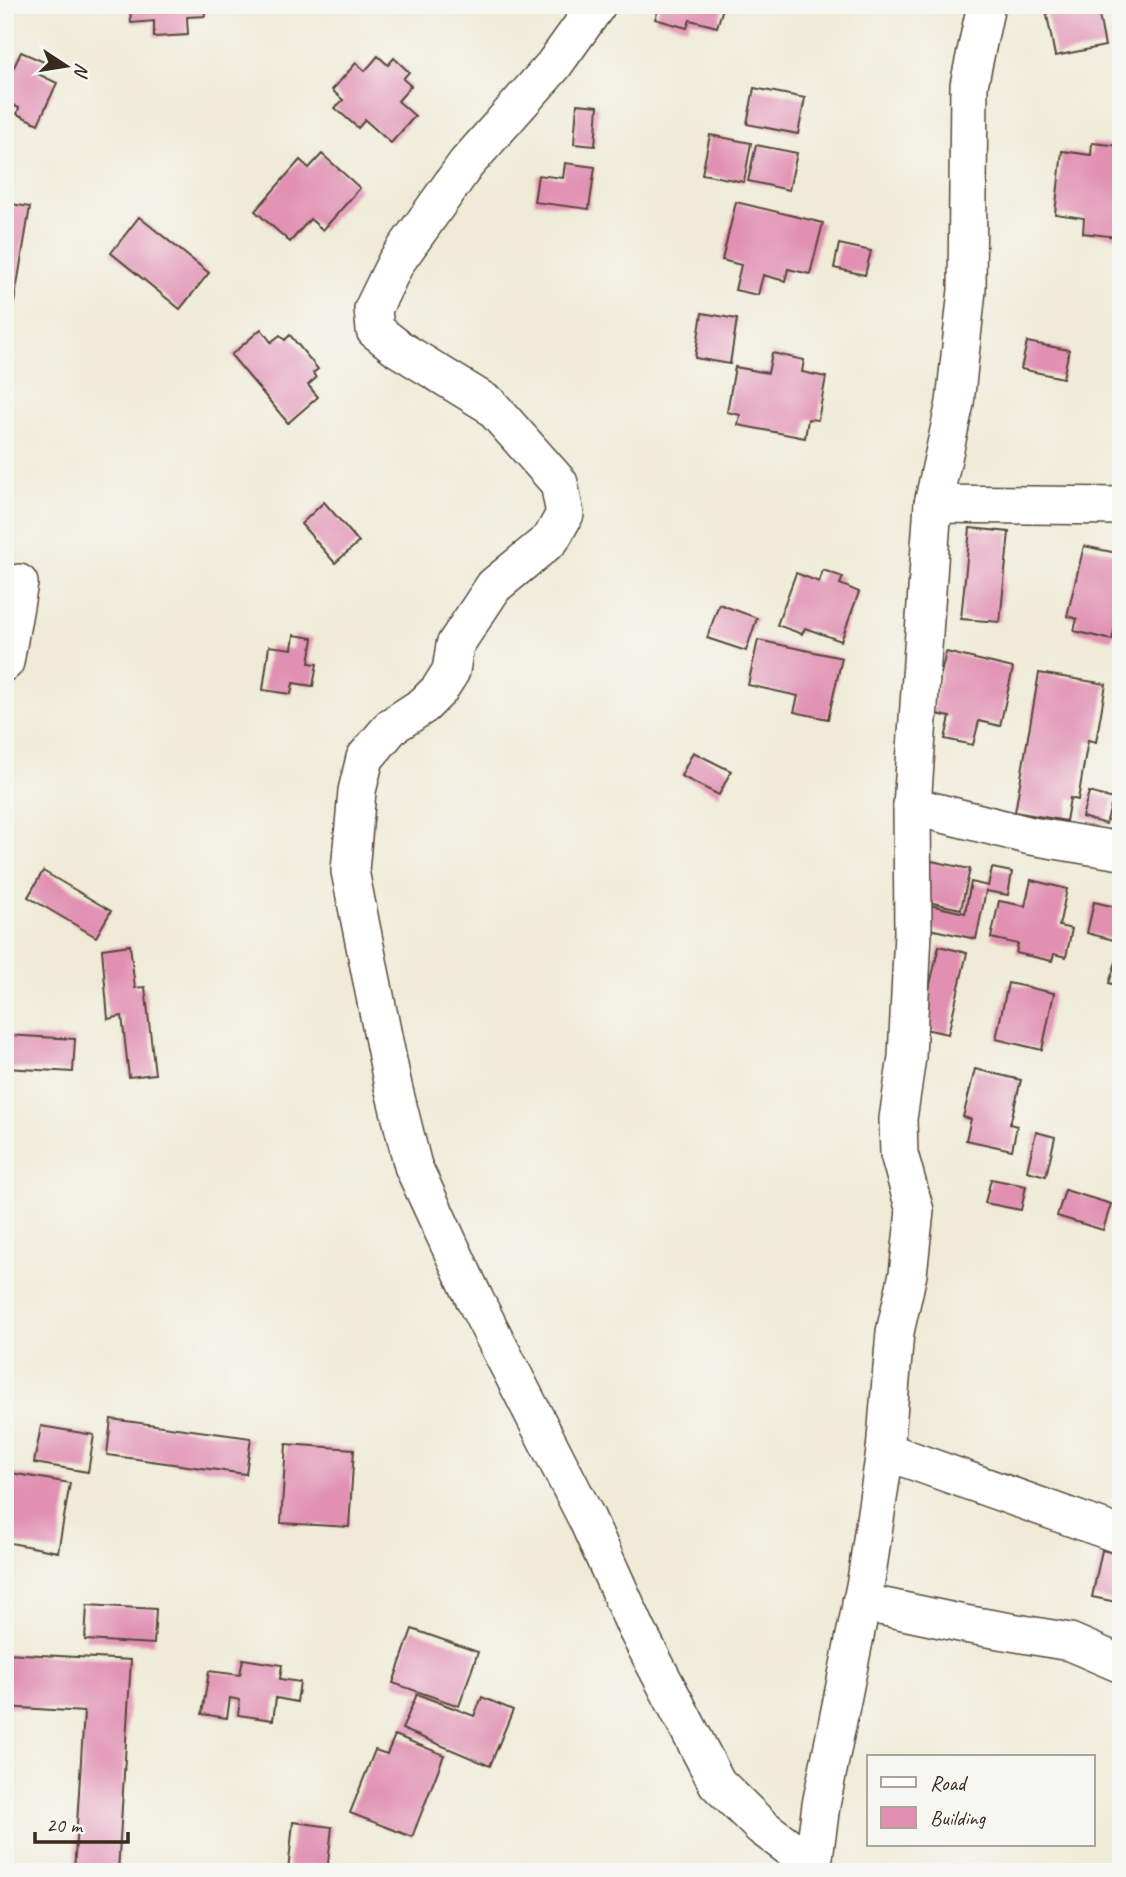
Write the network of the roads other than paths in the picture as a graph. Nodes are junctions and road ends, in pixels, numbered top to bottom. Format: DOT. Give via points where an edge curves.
graph roads {
  1 [pos="597,5"];
  2 [pos="986,5"];
  3 [pos="933,504"];
  4 [pos="1121,506"];
  5 [pos="19,583"];
  6 [pos="5,662"];
  7 [pos="912,806"];
  8 [pos="1121,851"];
  9 [pos="885,1451"];
  10 [pos="1115,1533"];
  11 [pos="861,1602"];
  12 [pos="1121,1664"];
  13 [pos="813,1868"];
  1 -- 13 [label="street" via="553,66 466,164 396,262 373,309 375,330 490,405 559,483 565,514 551,539 494,586 455,645 451,671 439,690 392,726 365,758 357,791 350,871 413,1166 637,1630 717,1783"];
  2 -- 3 [label="street" via="969,85 967,289 955,402"];
  3 -- 4 [label="street"];
  3 -- 7 [label="street"];
  5 -- 6 [label="street"];
  7 -- 8 [label="street" via="1031,836"];
  7 -- 9 [label="street" via="913,933 907,1057 898,1119 900,1154 915,1211 895,1332"];
  9 -- 10 [label="street"];
  9 -- 11 [label="street"];
  11 -- 12 [label="street" via="1070,1642"];
  11 -- 13 [label="street"];
}
